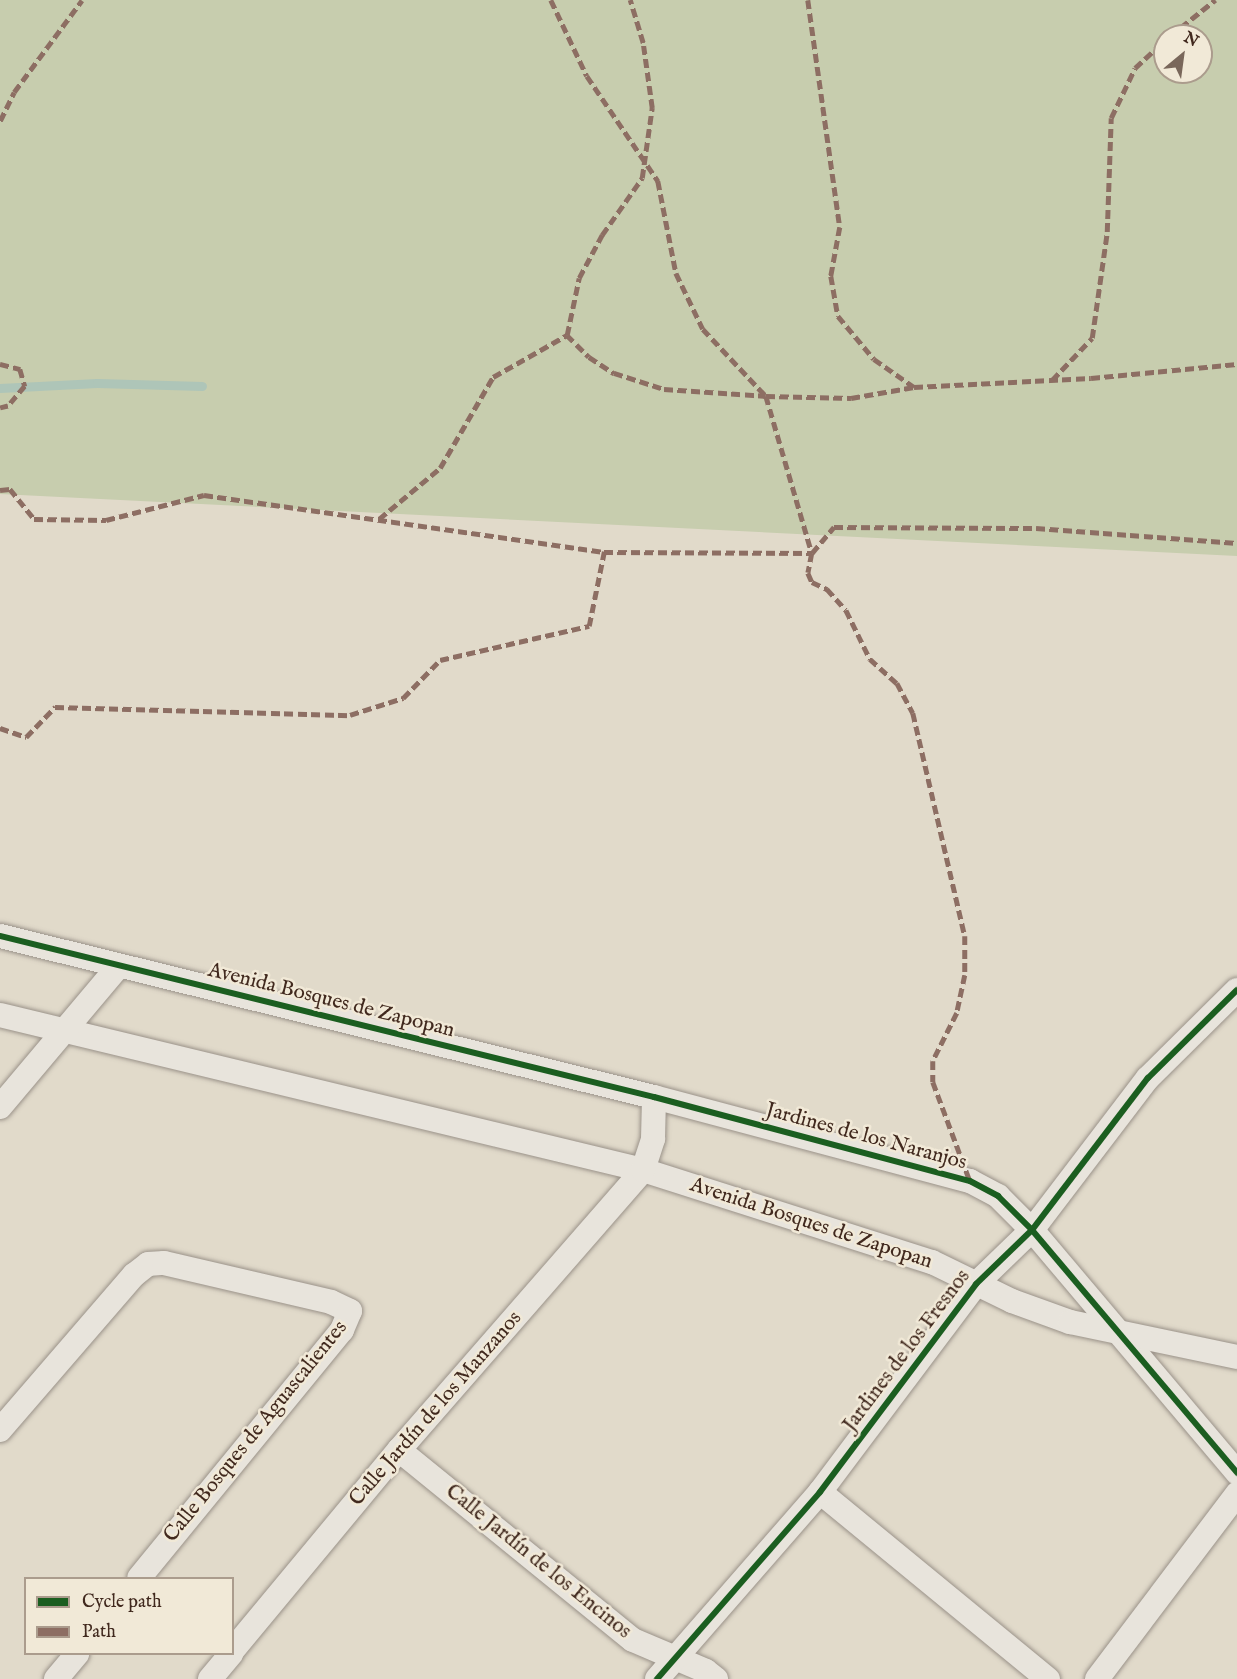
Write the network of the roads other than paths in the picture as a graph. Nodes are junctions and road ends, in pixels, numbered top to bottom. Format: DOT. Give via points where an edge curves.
graph roads {
  1 [pos="0,936"];
  2 [pos="118,967"];
  3 [pos="1237,990"];
  4 [pos="0,1015"];
  5 [pos="64,1031"];
  6 [pos="654,1097"];
  7 [pos="0,1107"];
  8 [pos="643,1170"];
  9 [pos="1032,1230"];
  10 [pos="976,1284"];
  11 [pos="1117,1331"];
  12 [pos="1237,1357"];
  13 [pos="0,1430"];
  14 [pos="399,1450"];
  15 [pos="1237,1473"];
  16 [pos="820,1492"];
  17 [pos="1237,1494"];
  18 [pos="140,1577"];
  19 [pos="234,1650"];
  20 [pos="75,1655"];
  21 [pos="230,1655"];
  22 [pos="675,1659"];
  23 [pos="56,1679"];
  24 [pos="210,1679"];
  25 [pos="657,1679"];
  26 [pos="716,1679"];
  27 [pos="1048,1679"];
  28 [pos="1097,1679"];
  1 -- 2 [label="street, Avenida Bosques de Zapopan"];
  2 -- 5 [label="street"];
  2 -- 6 [label="street, Avenida Bosques de Zapopan"];
  3 -- 9 [label="street, Jardines de los Fresnos" via="1148,1078"];
  4 -- 5 [label="street, Avenida Bosques de Zapopan"];
  5 -- 7 [label="street"];
  5 -- 8 [label="street, Avenida Bosques de Zapopan"];
  6 -- 8 [label="street" via="652,1139"];
  6 -- 9 [label="street, Jardines de los Naranjos" via="970,1181 998,1196"];
  8 -- 10 [label="street, Avenida Bosques de Zapopan" via="932,1262"];
  8 -- 14 [label="street, Calle Jardín de los Manzanos"];
  9 -- 10 [label="street, Jardines de los Fresnos"];
  9 -- 11 [label="street, Jardines de los Naranjos"];
  10 -- 11 [label="street" via="1034,1311"];
  10 -- 16 [label="street, Jardines de los Fresnos"];
  11 -- 12 [label="street"];
  11 -- 15 [label="street, Jardines de los Naranjos"];
  13 -- 18 [label="street, Calle Bosques de Aguascalientes" via="134,1275 148,1264 164,1263 331,1302 350,1311 342,1330"];
  14 -- 19 [label="street, Calle Jardín de los Manzanos"];
  14 -- 22 [label="street, Calle Jardín de los Encinos" via="633,1640"];
  16 -- 22 [label="street, Jardines de los Fresnos"];
  16 -- 27 [label="street"];
  17 -- 28 [label="street"];
  20 -- 23 [label="street"];
  21 -- 24 [label="street, Calle Jardín de los Manzanos"];
  22 -- 25 [label="street, Jardines de los Fresnos"];
  22 -- 26 [label="street, Calle Jardín de los Encinos"];
}
